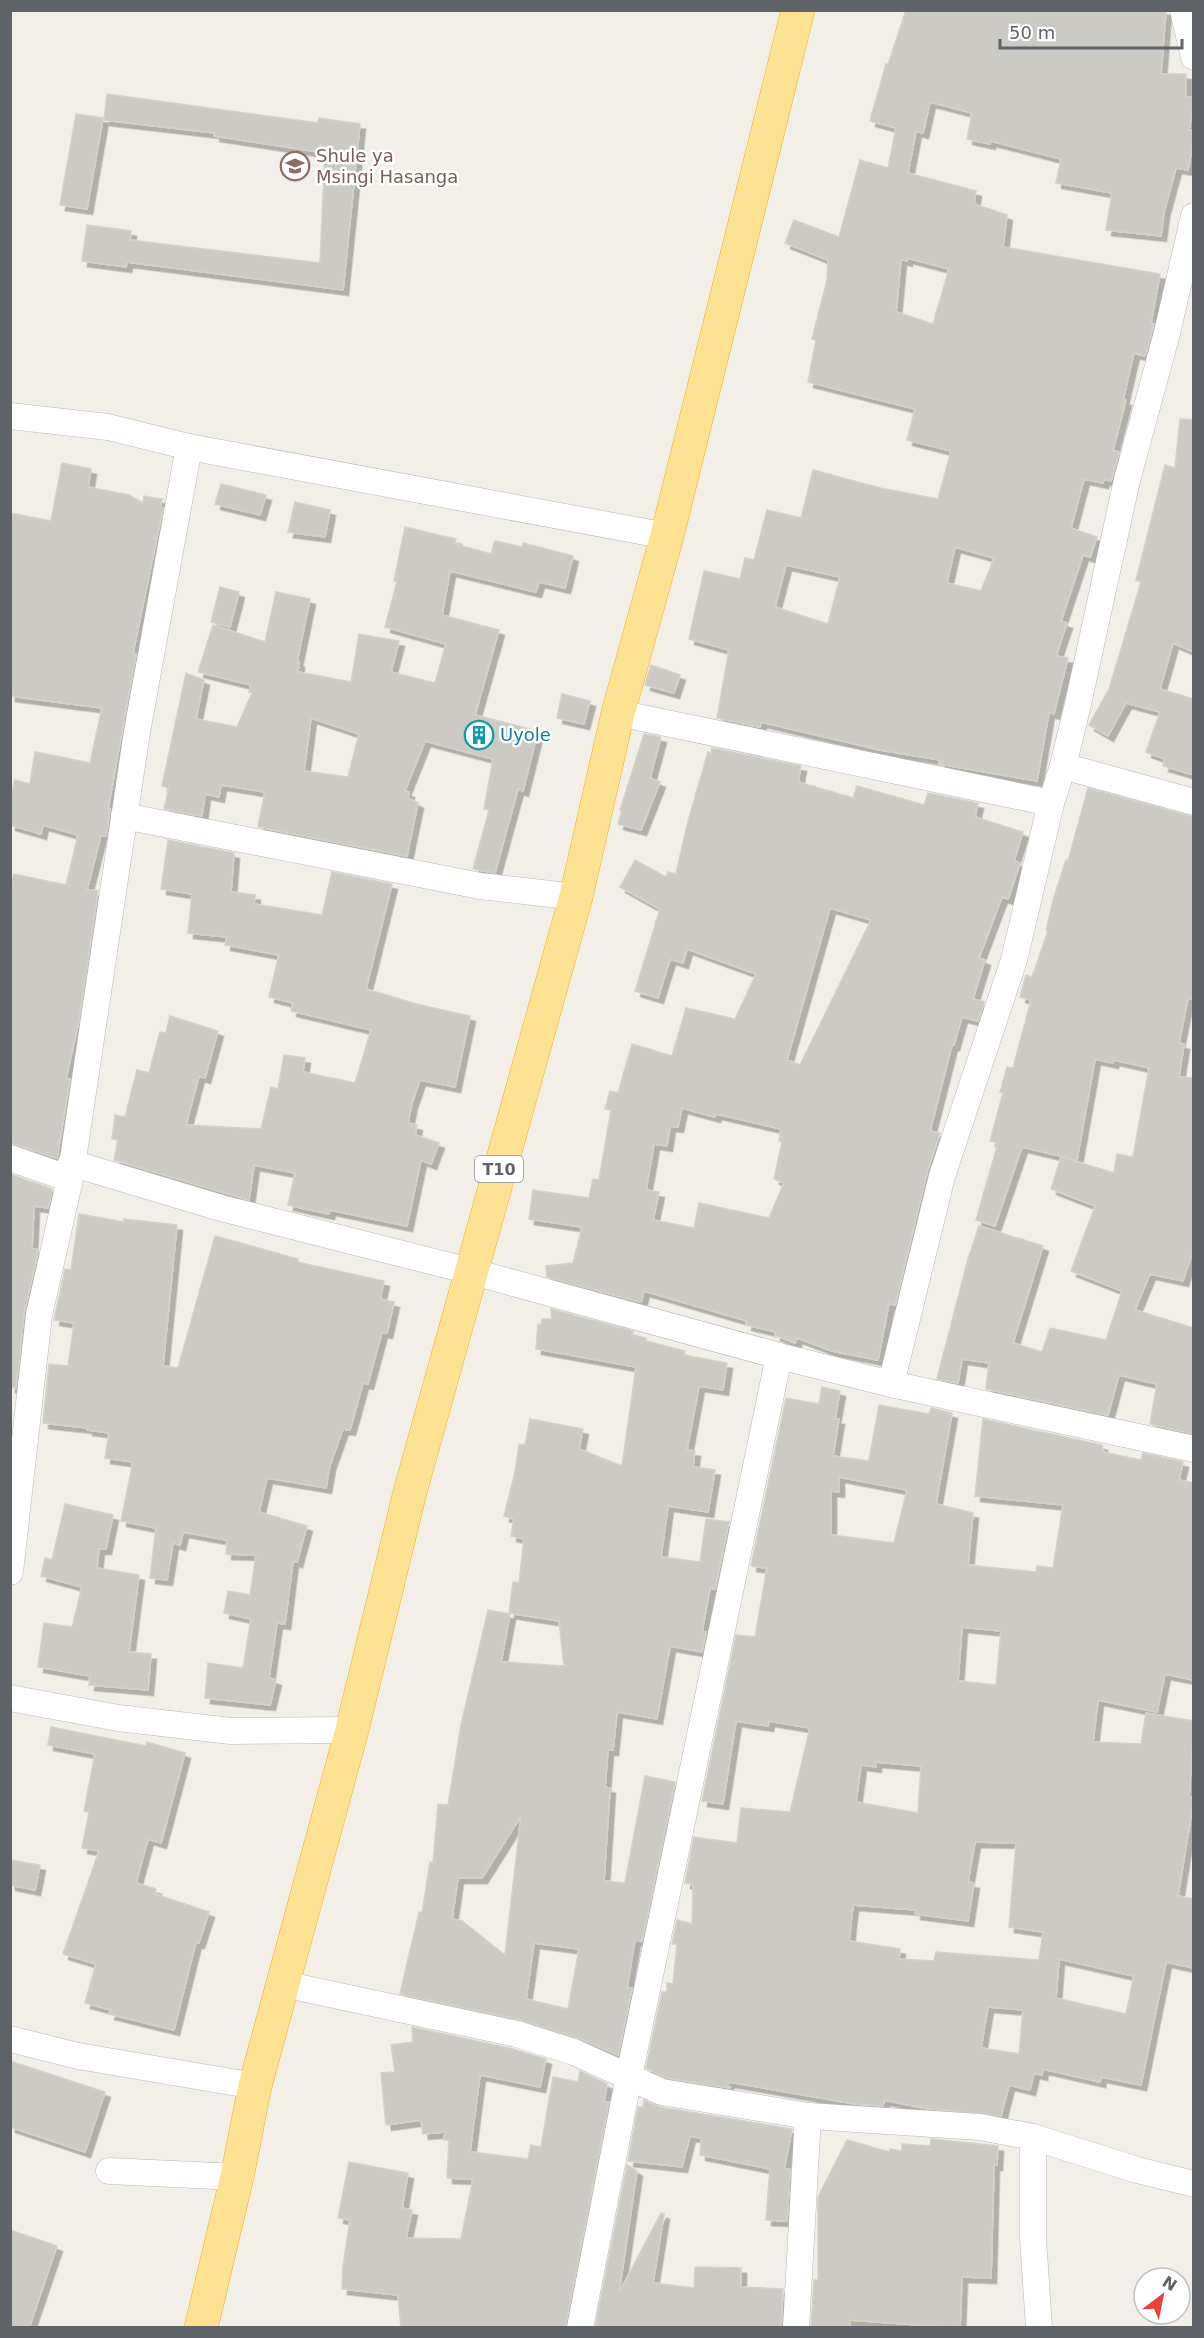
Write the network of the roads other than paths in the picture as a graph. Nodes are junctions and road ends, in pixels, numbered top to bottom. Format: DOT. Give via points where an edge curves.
graph roads {
  1 [pos="798,10"];
  2 [pos="1183,10"];
  3 [pos="1194,57"];
  4 [pos="1194,216"];
  5 [pos="10,416"];
  6 [pos="189,447"];
  7 [pos="667,536"];
  8 [pos="618,713"];
  9 [pos="1063,766"];
  10 [pos="1194,802"];
  11 [pos="1051,803"];
  12 [pos="124,816"];
  13 [pos="576,897"];
  14 [pos="10,1158"];
  15 [pos="71,1171"];
  16 [pos="470,1271"];
  17 [pos="779,1356"];
  18 [pos="891,1384"];
  19 [pos="1194,1449"];
  20 [pos="10,1572"];
  21 [pos="10,1698"];
  22 [pos="352,1730"];
  23 [pos="283,1984"];
  24 [pos="10,2039"];
  25 [pos="629,2076"];
  26 [pos="255,2086"];
  27 [pos="808,2116"];
  28 [pos="1033,2137"];
  29 [pos="109,2171"];
  30 [pos="237,2177"];
  31 [pos="1194,2184"];
  32 [pos="201,2328"];
  33 [pos="580,2328"];
  34 [pos="796,2328"];
  35 [pos="1039,2328"];
  1 -- 7 [label="highway, T10"];
  2 -- 3 [label="street"];
  4 -- 9 [label="street" via="1127,480"];
  5 -- 6 [label="street" via="108,427"];
  6 -- 7 [label="street"];
  6 -- 12 [label="street"];
  7 -- 8 [label="highway, T10"];
  8 -- 11 [label="street"];
  8 -- 13 [label="highway, T10"];
  9 -- 10 [label="street"];
  9 -- 11 [label="street"];
  11 -- 18 [label="street" via="1014,960 942,1176"];
  12 -- 13 [label="street" via="480,886"];
  12 -- 15 [label="street"];
  13 -- 16 [label="highway, T10"];
  14 -- 15 [label="street"];
  15 -- 16 [label="street"];
  15 -- 20 [label="street" via="39,1315"];
  16 -- 17 [label="street"];
  16 -- 22 [label="highway, T10" via="410,1492"];
  17 -- 18 [label="street"];
  17 -- 25 [label="street"];
  18 -- 19 [label="street"];
  21 -- 22 [label="street" via="118,1718 231,1731"];
  22 -- 23 [label="highway, T10"];
  23 -- 25 [label="street" via="517,2034 574,2052"];
  23 -- 26 [label="highway, T10"];
  24 -- 26 [label="street" via="78,2056"];
  25 -- 27 [label="street" via="662,2092"];
  25 -- 33 [label="street"];
  26 -- 30 [label="highway, T10"];
  27 -- 28 [label="street" via="980,2127"];
  27 -- 34 [label="street"];
  28 -- 31 [label="street"];
  28 -- 35 [label="street" via="1033,2238"];
  29 -- 30 [label="street"];
  30 -- 32 [label="highway, T10"];
}
